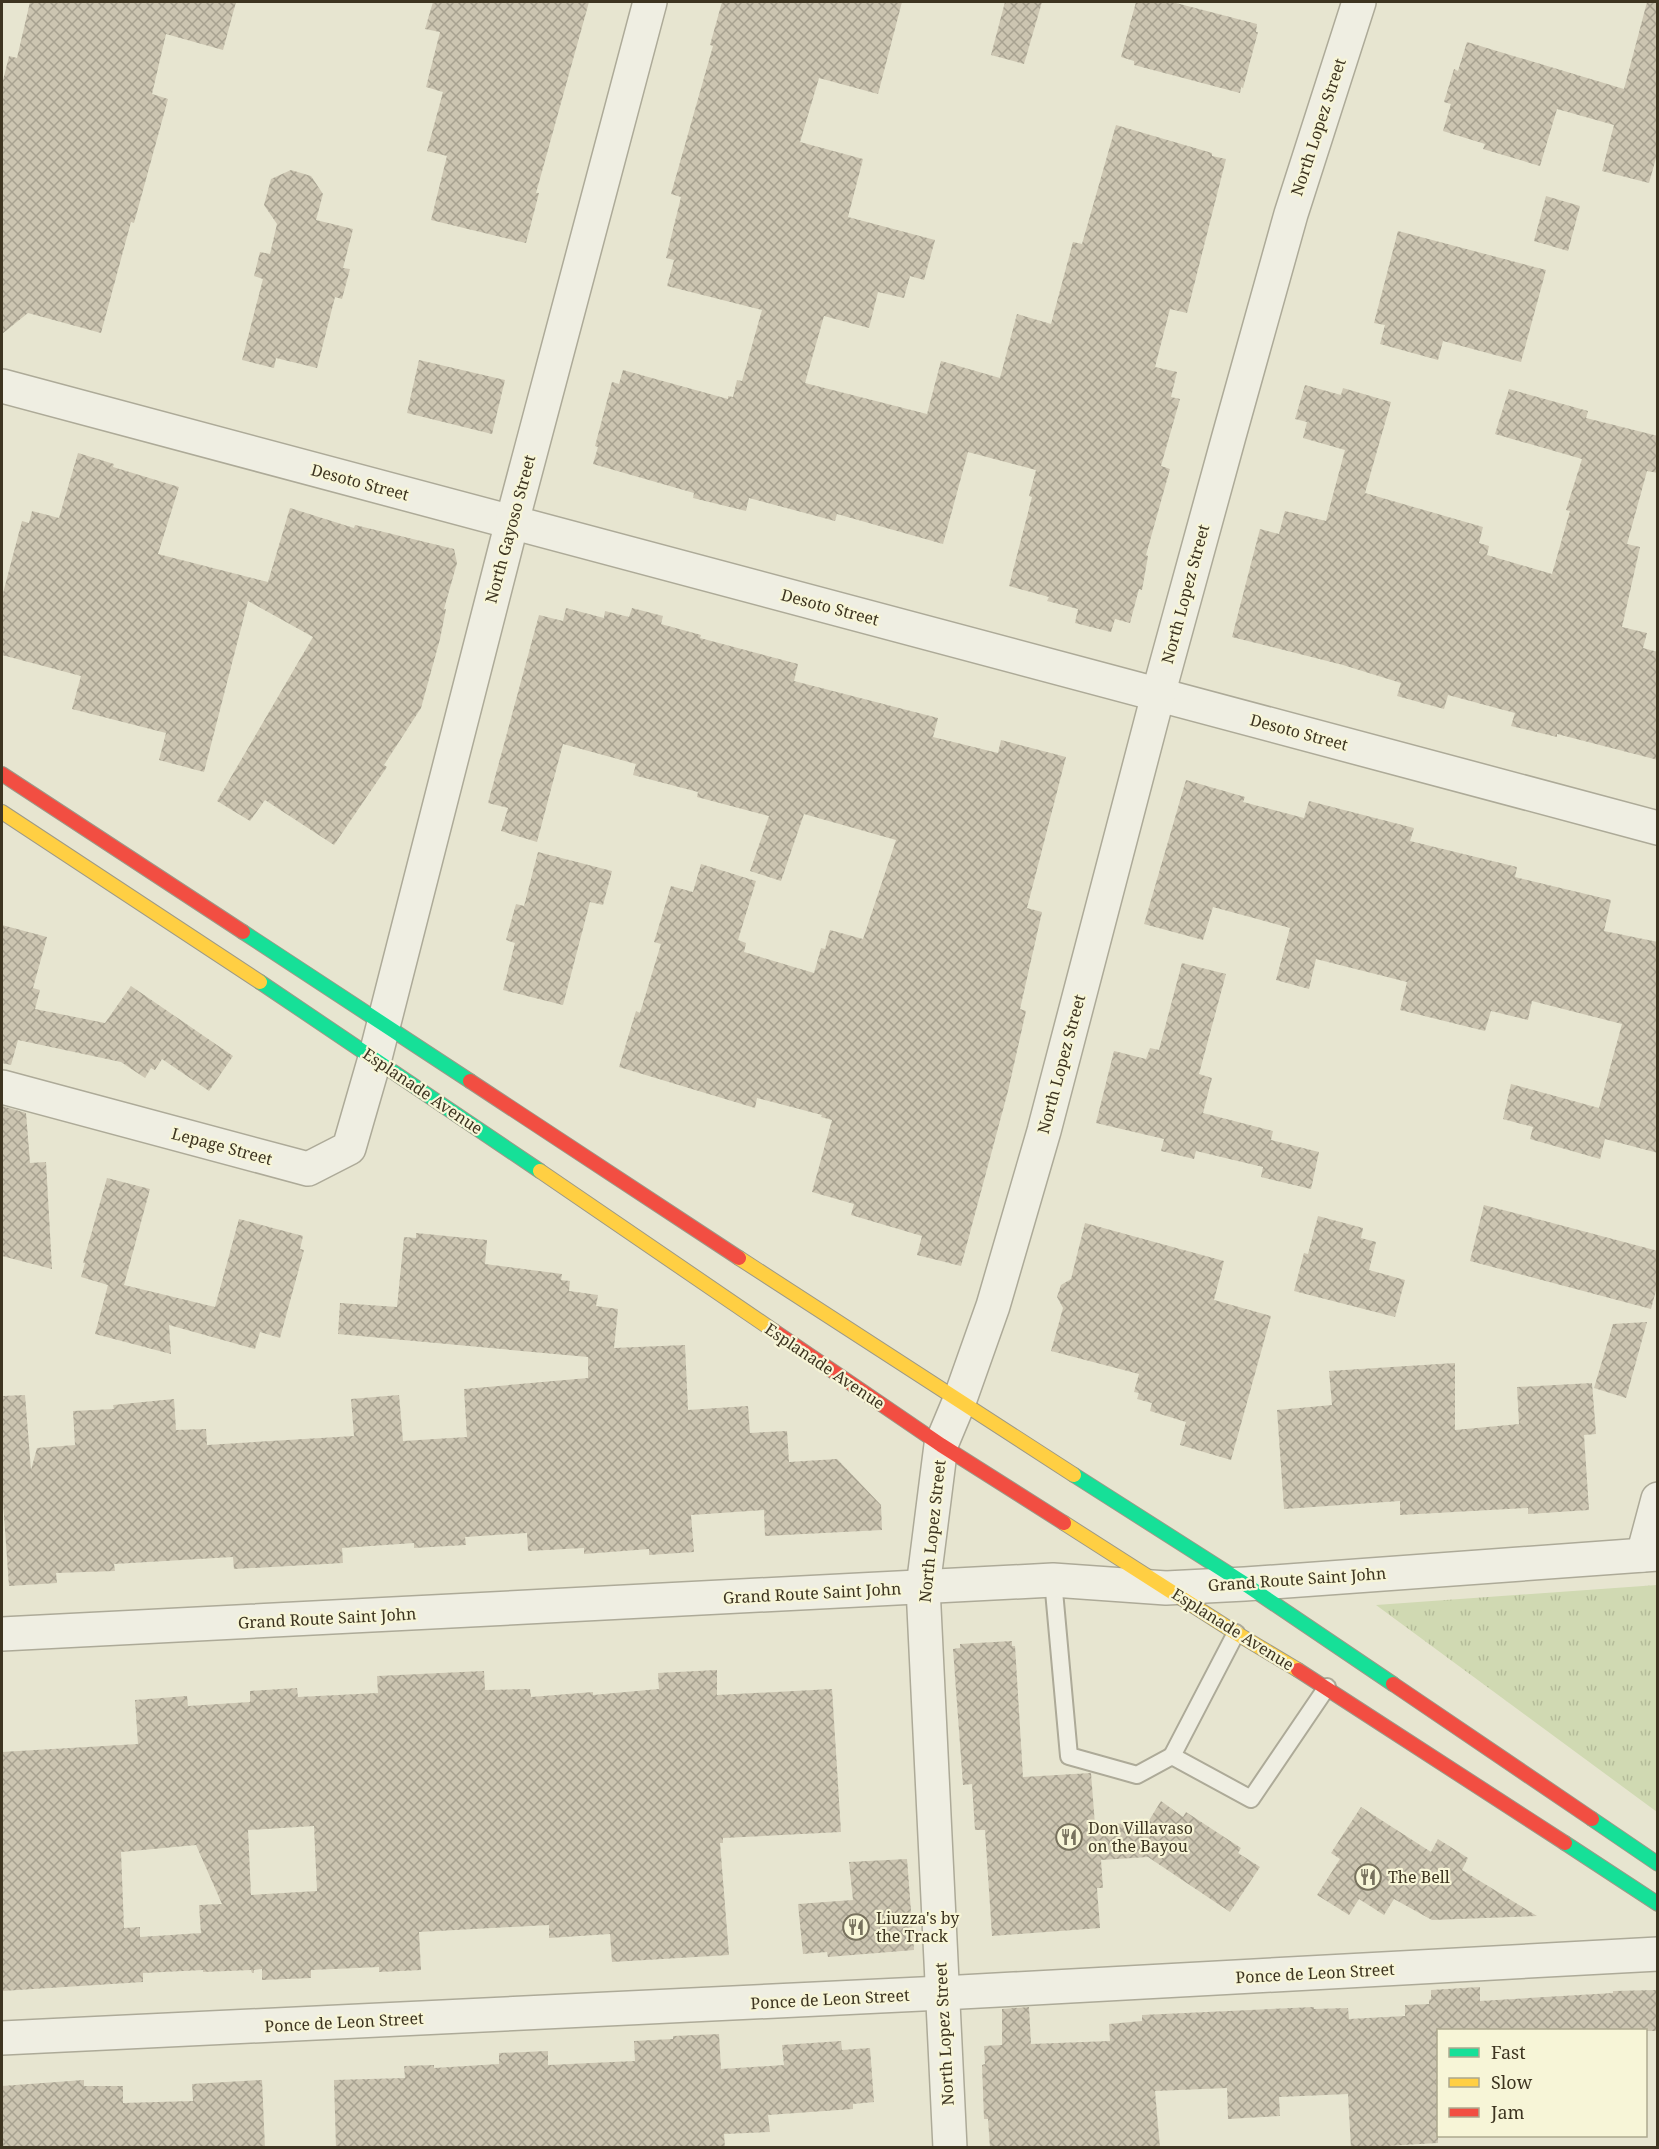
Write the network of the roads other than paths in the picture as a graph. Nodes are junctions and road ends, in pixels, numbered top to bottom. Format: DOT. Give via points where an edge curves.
graph roads {
  1 [pos="650,2"];
  2 [pos="1359,2"];
  3 [pos="2,386"];
  4 [pos="512,522"];
  5 [pos="1158,694"];
  6 [pos="2,774"];
  7 [pos="2,812"];
  8 [pos="1658,828"];
  9 [pos="384,1023"];
  10 [pos="375,1058"];
  11 [pos="2,1087"];
  12 [pos="959,1402"];
  13 [pos="941,1445"];
  14 [pos="1658,1499"];
  15 [pos="1650,1555"];
  16 [pos="1053,1580"];
  17 [pos="1245,1584"];
  18 [pos="923,1587"];
  19 [pos="1166,1588"];
  20 [pos="1236,1633"];
  21 [pos="2,1634"];
  22 [pos="1327,1687"];
  23 [pos="1172,1756"];
  24 [pos="1658,1864"];
  25 [pos="1658,1904"];
  26 [pos="1658,1954"];
  27 [pos="942,1994"];
  28 [pos="2,2038"];
  29 [pos="950,2148"];
  1 -- 4 [label="street, North Gayoso Street"];
  2 -- 5 [label="street, North Lopez Street" via="1291,214"];
  3 -- 4 [label="street, Desoto Street"];
  4 -- 5 [label="street, Desoto Street"];
  4 -- 9 [label="street, North Gayoso Street"];
  5 -- 8 [label="street, Desoto Street"];
  5 -- 12 [label="street, North Lopez Street" via="1044,1131 993,1306"];
  6 -- 9 [label="street"];
  7 -- 10 [label="street, Esplanade Avenue"];
  9 -- 10 [label="street, North Gayoso Street"];
  9 -- 12 [label="street"];
  10 -- 11 [label="street, Lepage Street" via="349,1148 308,1169"];
  10 -- 13 [label="street, Esplanade Avenue"];
  12 -- 13 [label="street, North Lopez Street"];
  12 -- 17 [label="street"];
  13 -- 18 [label="street, North Lopez Street"];
  13 -- 19 [label="street, Esplanade Avenue"];
  14 -- 15 [label="street"];
  15 -- 17 [label="street, Grand Route Saint John"];
  16 -- 18 [label="street, Grand Route Saint John"];
  16 -- 19 [label="street, Grand Route Saint John"];
  16 -- 23 [label="lane" via="1068,1756 1137,1775"];
  17 -- 19 [label="street, Grand Route Saint John"];
  17 -- 24 [label="street"];
  18 -- 21 [label="street, Grand Route Saint John"];
  18 -- 27 [label="street, North Lopez Street"];
  19 -- 20 [label="street, Esplanade Avenue"];
  20 -- 22 [label="street, Esplanade Avenue"];
  20 -- 23 [label="lane"];
  22 -- 23 [label="lane" via="1251,1799"];
  22 -- 25 [label="street, Esplanade Avenue"];
  26 -- 27 [label="street, Ponce de Leon Street"];
  27 -- 28 [label="street, Ponce de Leon Street"];
  27 -- 29 [label="street, North Lopez Street"];
}
